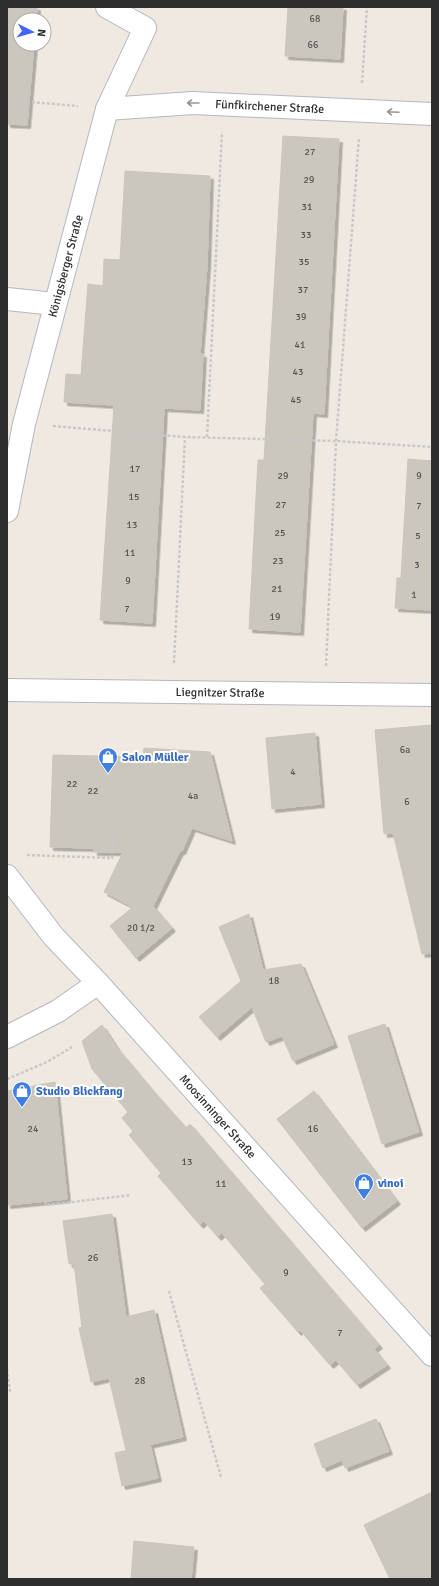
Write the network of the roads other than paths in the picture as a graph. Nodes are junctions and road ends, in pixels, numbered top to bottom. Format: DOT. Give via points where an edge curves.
graph roads {
  1 [pos="107,7"];
  2 [pos="107,109"];
  3 [pos="432,114"];
  4 [pos="7,299"];
  5 [pos="55,304"];
  6 [pos="7,511"];
  7 [pos="7,690"];
  8 [pos="432,695"];
  9 [pos="7,876"];
  10 [pos="98,983"];
  11 [pos="7,1037"];
  12 [pos="432,1355"];
  1 -- 2 [label="street, Königsberger Straße" via="145,28"];
  3 -- 2 [label="street, Fünfkirchener Straße, one-way" via="192,103"];
  2 -- 5 [label="street, Königsberger Straße"];
  4 -- 5 [label="street"];
  5 -- 6 [label="street, Königsberger Straße" via="24,424"];
  7 -- 8 [label="street, Liegnitzer Straße"];
  9 -- 10 [label="street, Moosinninger Straße" via="54,937"];
  10 -- 11 [label="street" via="58,1010"];
  10 -- 12 [label="street, Moosinninger Straße"];
}
